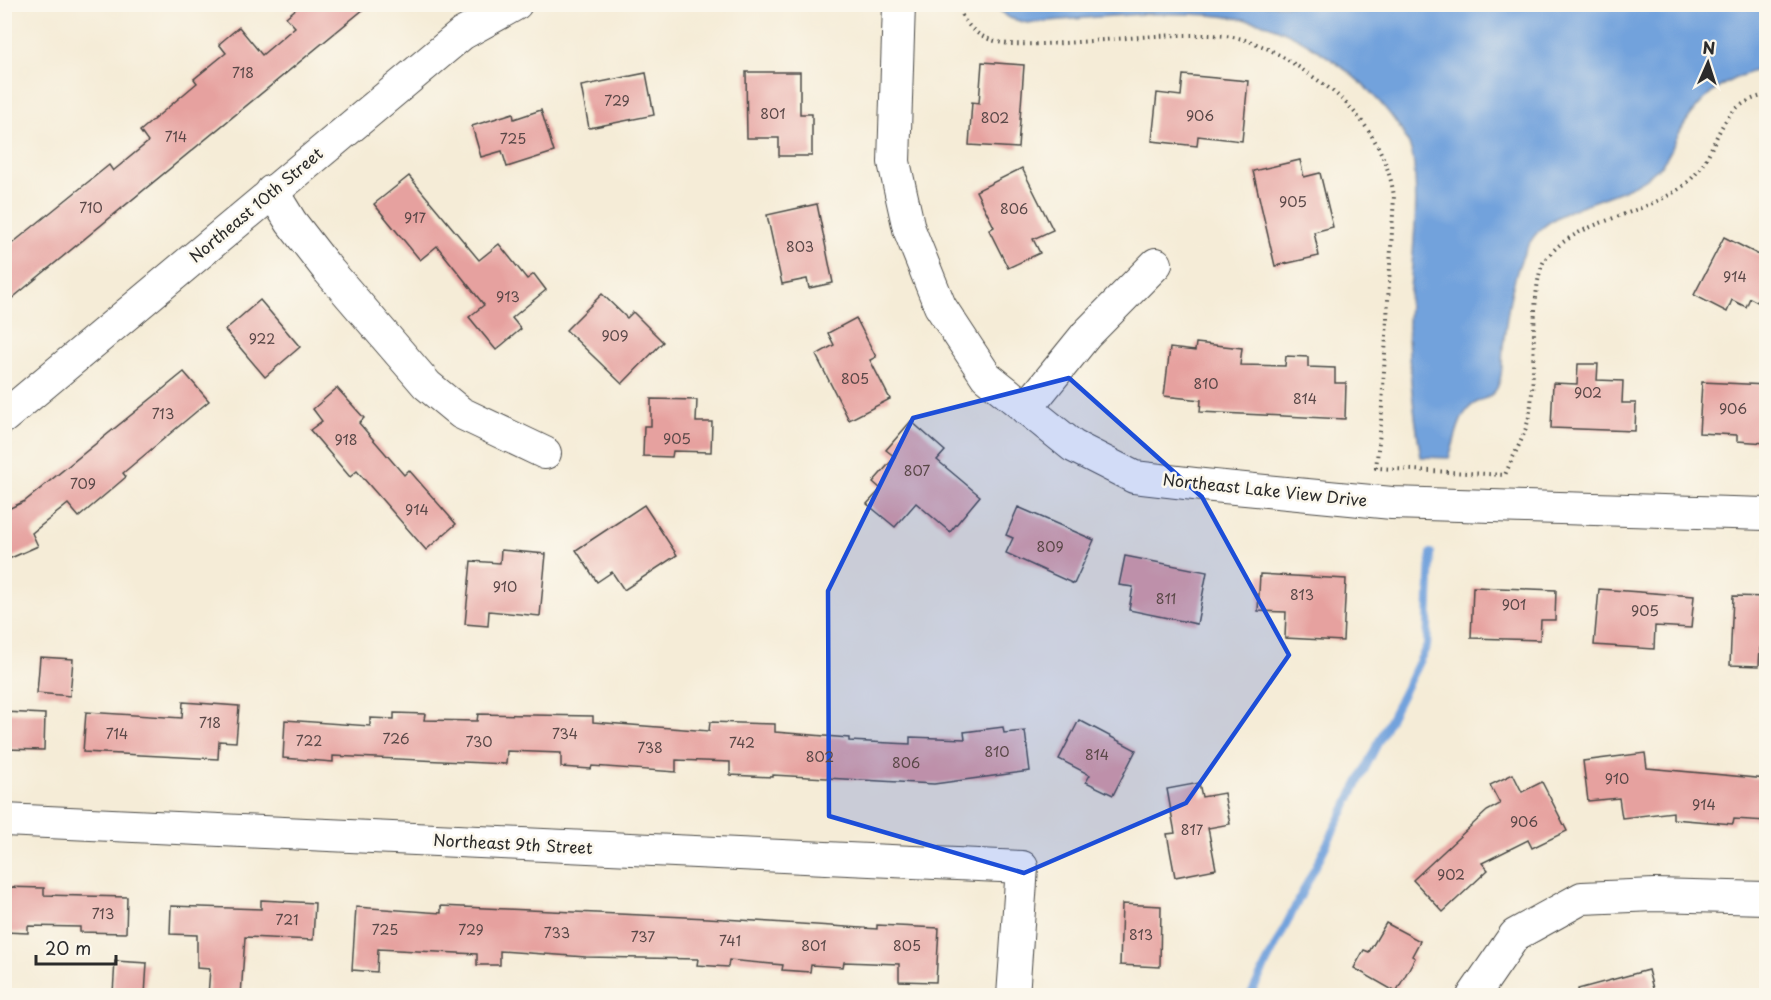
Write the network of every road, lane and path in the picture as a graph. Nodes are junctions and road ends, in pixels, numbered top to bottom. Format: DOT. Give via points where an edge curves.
graph roads {
  1 [pos="516,4"];
  2 [pos="899,4"];
  3 [pos="957,4"];
  4 [pos="1767,94"];
  5 [pos="272,191"];
  6 [pos="1156,264"];
  7 [pos="1026,409"];
  8 [pos="4,417"];
  9 [pos="545,453"];
  10 [pos="1767,514"];
  11 [pos="4,820"];
  12 [pos="1767,898"];
  13 [pos="1013,996"];
  14 [pos="1473,996"];
  1 -- 5 [label="street, Northeast 10th Street" via="462,34"];
  2 -- 7 [label="street, Northeast Lake View Drive" via="894,162 909,229 940,306 987,376"];
  3 -- 4 [label="path" via="977,36 1009,44 1171,35 1240,38 1279,55 1335,92 1351,108 1385,161 1394,196 1376,468 1506,475 1530,414 1538,284 1544,262 1576,234 1674,192 1692,179 1729,116 1743,103"];
  5 -- 8 [label="street, Northeast 10th Street"];
  5 -- 9 [label="street" via="329,271 427,385 461,413"];
  6 -- 7 [label="street" via="1086,335"];
  7 -- 10 [label="street, Northeast Lake View Drive" via="1073,446 1134,477 1392,503"];
  11 -- 13 [label="street, Northeast 9th Street" via="1022,867"];
  12 -- 14 [label="street" via="1582,898 1515,935"];
}
